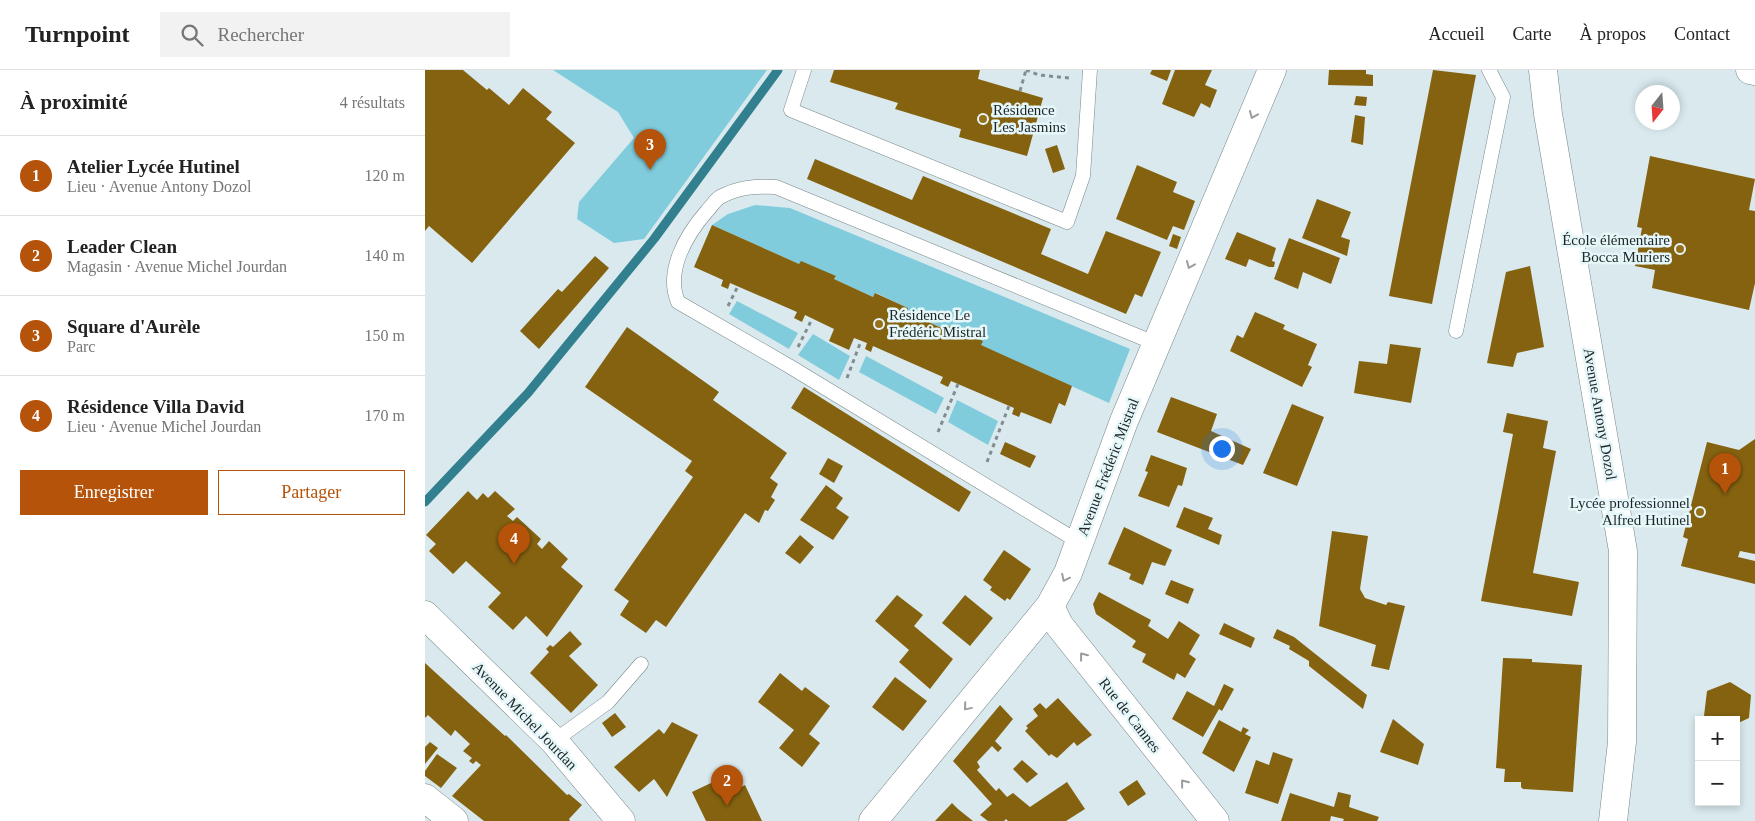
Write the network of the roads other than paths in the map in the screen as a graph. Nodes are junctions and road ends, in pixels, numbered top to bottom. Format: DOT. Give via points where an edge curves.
graph roads {
  1 [pos="804,70"];
  2 [pos="1090,70"];
  3 [pos="1272,70"];
  4 [pos="1489,70"];
  5 [pos="1543,70"];
  6 [pos="1750,70"];
  7 [pos="1755,71"];
  8 [pos="1456,331"];
  9 [pos="1157,344"];
  10 [pos="1079,542"];
  11 [pos="1050,606"];
  12 [pos="425,615"];
  13 [pos="641,664"];
  14 [pos="554,742"];
  15 [pos="425,798"];
  16 [pos="454,821"];
  17 [pos="621,821"];
  18 [pos="873,821"];
  19 [pos="1215,821"];
  20 [pos="1613,821"];
  1 -- 2 [label="lane" via="791,110 1067,222 1083,176"];
  3 -- 9 [label="street, Avenue Frédéric Mistral, one-way"];
  4 -- 8 [label="lane" via="1503,97"];
  5 -- 20 [label="street, Avenue Antony Dozol" via="1623,551 1622,742"];
  6 -- 7 [label="street"];
  9 -- 10 [label="street, Avenue Frédéric Mistral"];
  9 -- 10 [label="lane" via="776,187 747,186 719,198 695,226 681,251 674,277 678,302"];
  10 -- 11 [label="street, Avenue Frédéric Mistral, one-way" via="1068,573"];
  11 -- 18 [label="street, Avenue Frédéric Mistral, one-way"];
  19 -- 11 [label="street, Rue de Cannes, one-way" via="1059,625"];
  12 -- 14 [label="street, Avenue Michel Jourdan"];
  13 -- 14 [label="lane" via="608,702"];
  14 -- 17 [label="street, Avenue Michel Jourdan"];
  15 -- 16 [label="street"];
}
